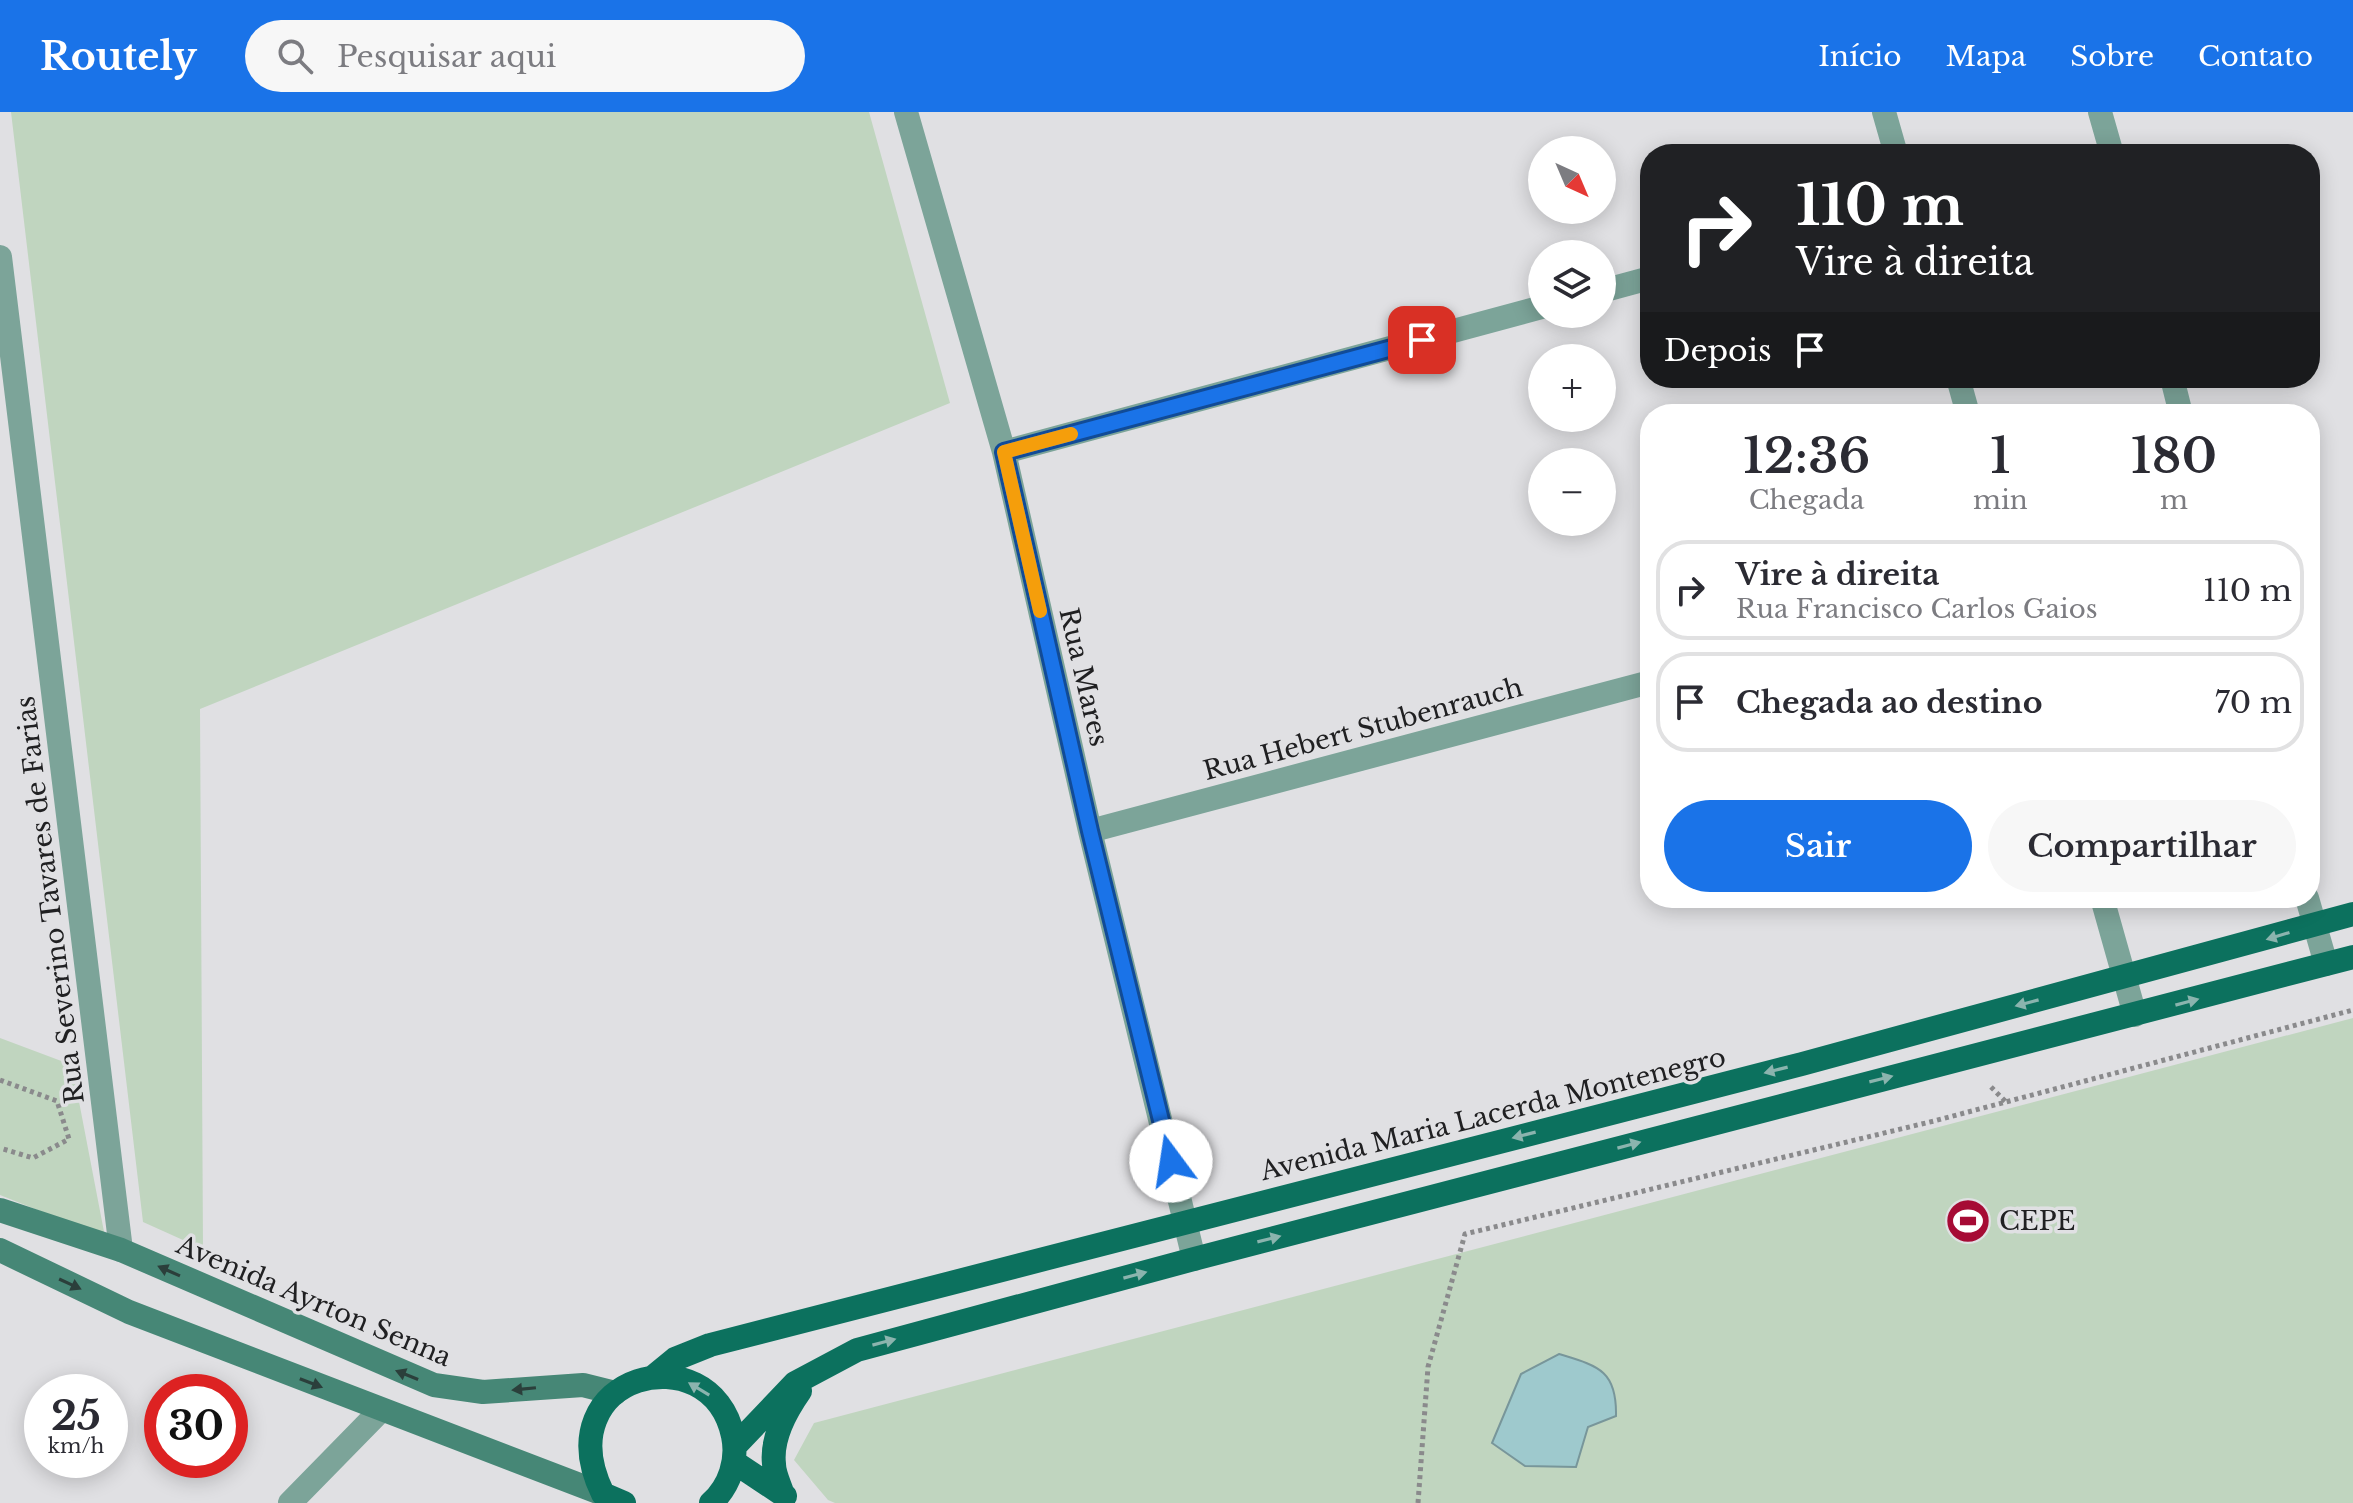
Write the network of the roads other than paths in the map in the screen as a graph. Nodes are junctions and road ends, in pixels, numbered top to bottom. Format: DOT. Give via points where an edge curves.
graph roads {
  1 [pos="906,112"];
  2 [pos="1884,112"];
  3 [pos="2100,112"];
  4 [pos="1893,144"];
  5 [pos="2109,144"];
  6 [pos="0,257"];
  7 [pos="1640,281"];
  8 [pos="1616,287"];
  9 [pos="1528,311"];
  10 [pos="1004,452"];
  11 [pos="1640,685"];
  12 [pos="1090,831"];
  13 [pos="2105,908"];
  14 [pos="2310,908"];
  15 [pos="2353,914"];
  16 [pos="2314,924"];
  17 [pos="2353,957"];
  18 [pos="2326,964"];
  19 [pos="2124,977"];
  20 [pos="2135,1015"];
  21 [pos="0,1210"];
  22 [pos="1186,1221"];
  23 [pos="0,1250"];
  24 [pos="121,1250"];
  25 [pos="1194,1259"];
  26 [pos="813,1373"];
  27 [pos="653,1377"];
  28 [pos="615,1393"];
  29 [pos="381,1410"];
  30 [pos="735,1454"];
  31 [pos="614,1499"];
  32 [pos="790,1499"];
  33 [pos="290,1503"];
  34 [pos="711,1503"];
  1 -- 10 [label="street, Rua Mares"];
  2 -- 4 [label="street"];
  3 -- 5 [label="street"];
  6 -- 24 [label="street, Rua Severino Tavares de Farias"];
  7 -- 8 [label="street"];
  9 -- 10 [label="street"];
  10 -- 12 [label="street, Rua Mares"];
  11 -- 12 [label="street, Rua Hebert Stubenrauch"];
  12 -- 22 [label="street, Rua Mares"];
  13 -- 19 [label="street"];
  14 -- 16 [label="street"];
  15 -- 16 [label="main road, Avenida Maria Lacerda Montenegro"];
  16 -- 18 [label="street"];
  16 -- 19 [label="main road, Avenida Maria Lacerda Montenegro, one-way"];
  17 -- 18 [label="main road"];
  20 -- 18 [label="main road, one-way"];
  19 -- 20 [label="street"];
  19 -- 22 [label="main road, Avenida Maria Lacerda Montenegro, one-way"];
  25 -- 20 [label="main road, one-way"];
  21 -- 24 [label="street, Avenida Ayrton Senna"];
  22 -- 25 [label="street, Rua Mares"];
  22 -- 27 [label="main road, Avenida Maria Lacerda Montenegro" via="710,1345 675,1359"];
  23 -- 29 [label="street, one-way" via="129,1312"];
  28 -- 24 [label="street, Avenida Ayrton Senna, one-way" via="583,1385 483,1392 434,1385"];
  26 -- 25 [label="main road, one-way" via="857,1350"];
  26 -- 30 [label="main road" via="795,1383"];
  26 -- 32 [label="main road" via="788,1408 778,1434 773,1463"];
  27 -- 28 [label="main road, Avenida Maria Lacerda Montenegro"];
  30 -- 27 [label="main road, one-way" via="730,1422 718,1402 700,1386"];
  28 -- 31 [label="main road" via="590,1436 591,1470"];
  29 -- 31 [label="street"];
  29 -- 33 [label="street"];
  30 -- 32 [label="main road"];
  30 -- 34 [label="main road" via="724,1488"];
}
